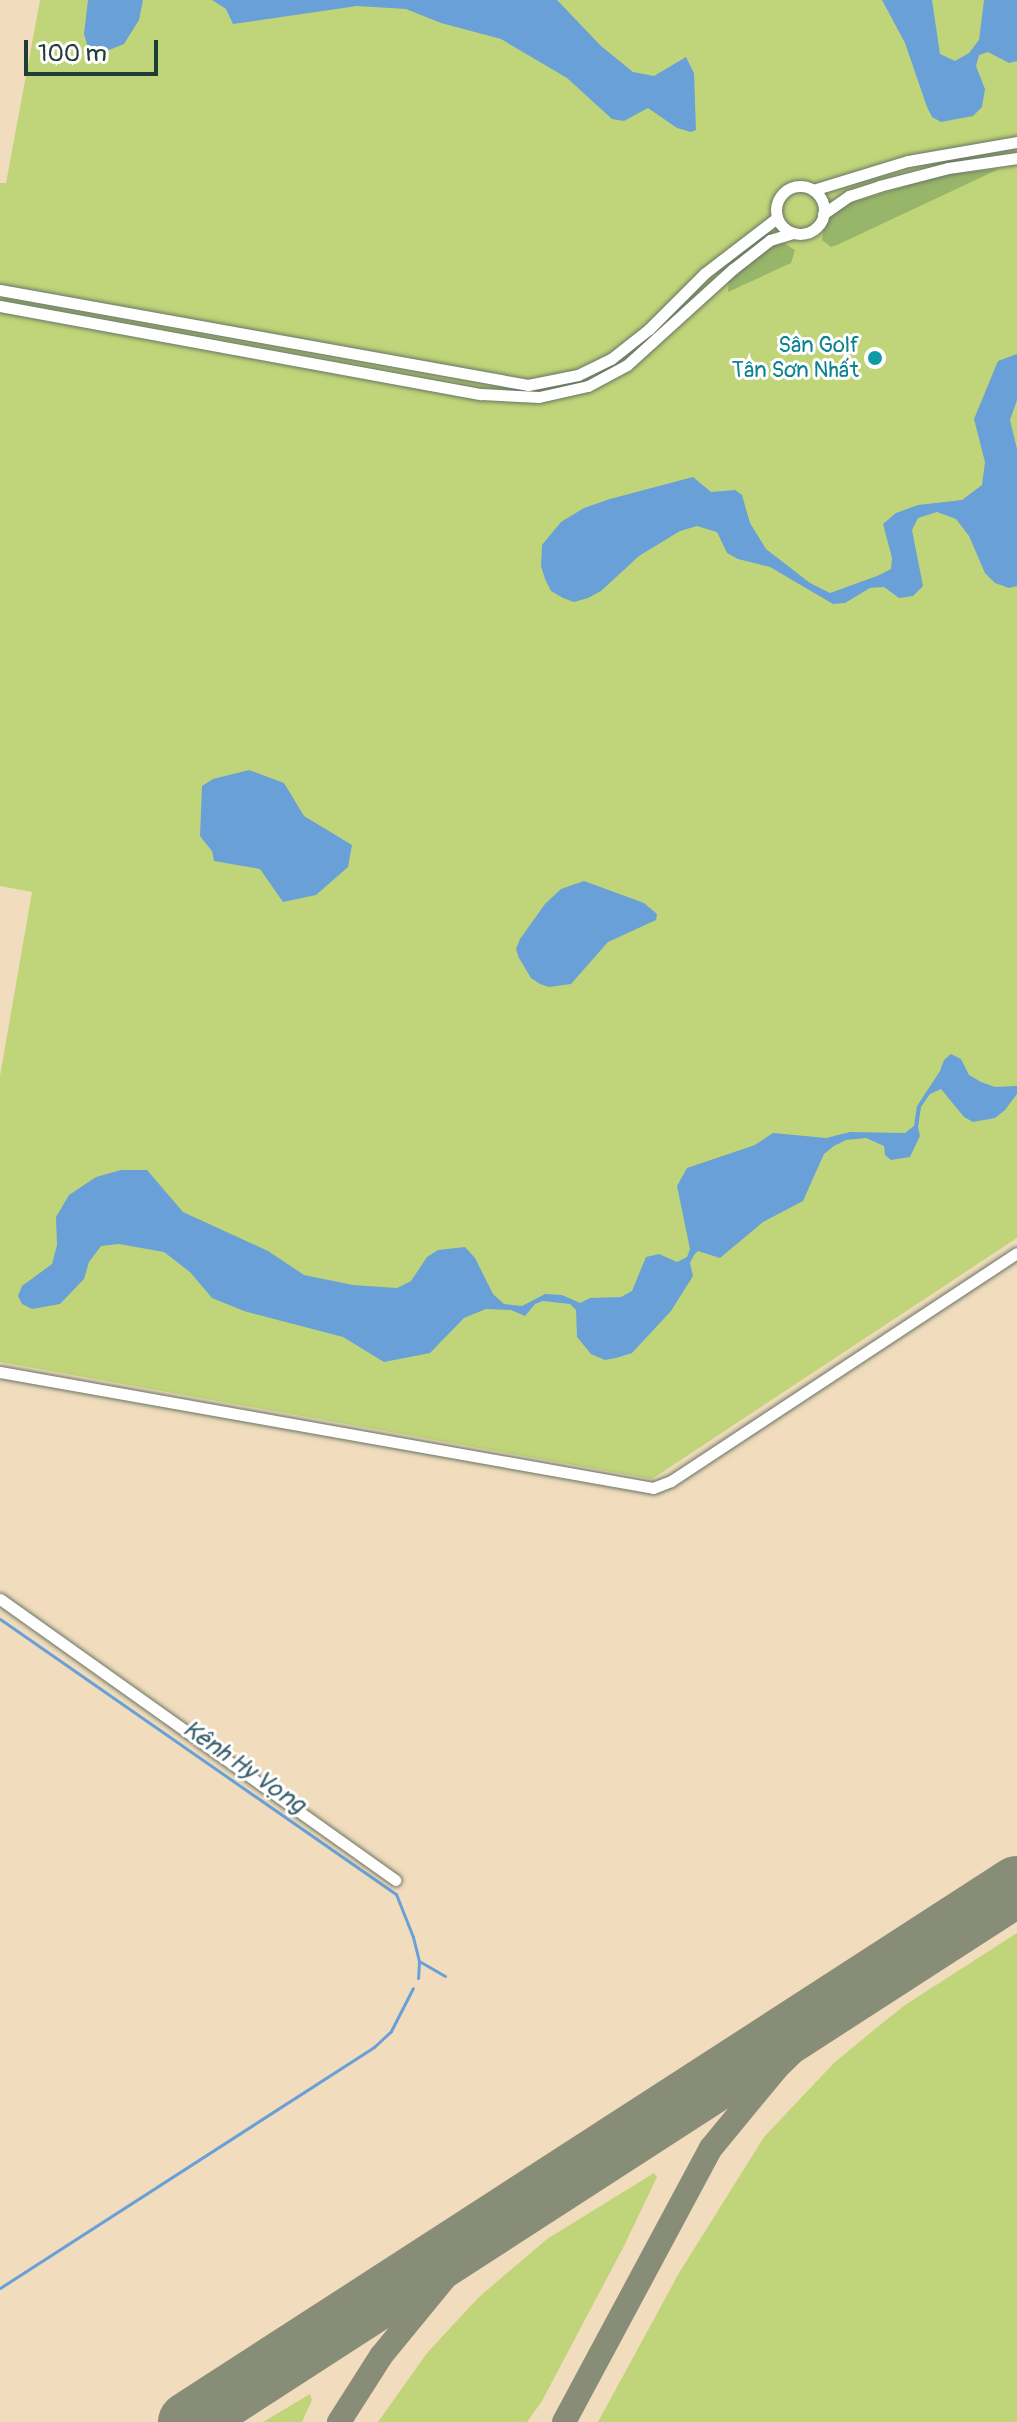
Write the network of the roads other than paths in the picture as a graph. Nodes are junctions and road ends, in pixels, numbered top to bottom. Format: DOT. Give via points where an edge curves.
graph roads {
  1 [pos="1017,142"];
  2 [pos="953,152"];
  3 [pos="1017,158"];
  4 [pos="957,167"];
  5 [pos="813,190"];
  6 [pos="823,214"];
  7 [pos="777,218"];
  8 [pos="793,233"];
  9 [pos="5,290"];
  10 [pos="675,303"];
  11 [pos="3,306"];
  12 [pos="686,314"];
  13 [pos="162,328"];
  14 [pos="254,337"];
  15 [pos="326,349"];
  16 [pos="252,350"];
  17 [pos="323,363"];
  18 [pos="467,376"];
  19 [pos="552,380"];
  20 [pos="464,391"];
  21 [pos="554,395"];
  22 [pos="1017,1253"];
  23 [pos="0,1372"];
  24 [pos="0,1599"];
  25 [pos="395,1880"];
  1 -- 2 [label="street"];
  2 -- 4 [label="street"];
  2 -- 5 [label="street"];
  3 -- 4 [label="street"];
  4 -- 6 [label="street" via="849,196"];
  5 -- 6 [label="street"];
  5 -- 7 [label="street" via="800,186 783,193"];
  6 -- 8 [label="street" via="812,231"];
  7 -- 8 [label="street"];
  7 -- 10 [label="street"];
  8 -- 12 [label="street" via="761,247"];
  9 -- 11 [label="street"];
  9 -- 13 [label="street"];
  10 -- 12 [label="street"];
  10 -- 19 [label="street" via="611,359 578,375"];
  11 -- 13 [label="street"];
  12 -- 21 [label="street" via="612,375"];
  13 -- 14 [label="street"];
  13 -- 16 [label="street"];
  14 -- 15 [label="street"];
  14 -- 16 [label="street"];
  15 -- 17 [label="street"];
  15 -- 18 [label="street"];
  16 -- 17 [label="street"];
  17 -- 20 [label="street"];
  18 -- 19 [label="street" via="528,385"];
  18 -- 20 [label="street"];
  19 -- 21 [label="street"];
  20 -- 21 [label="street"];
  22 -- 23 [label="street" via="653,1488"];
  24 -- 25 [label="street"];
}
